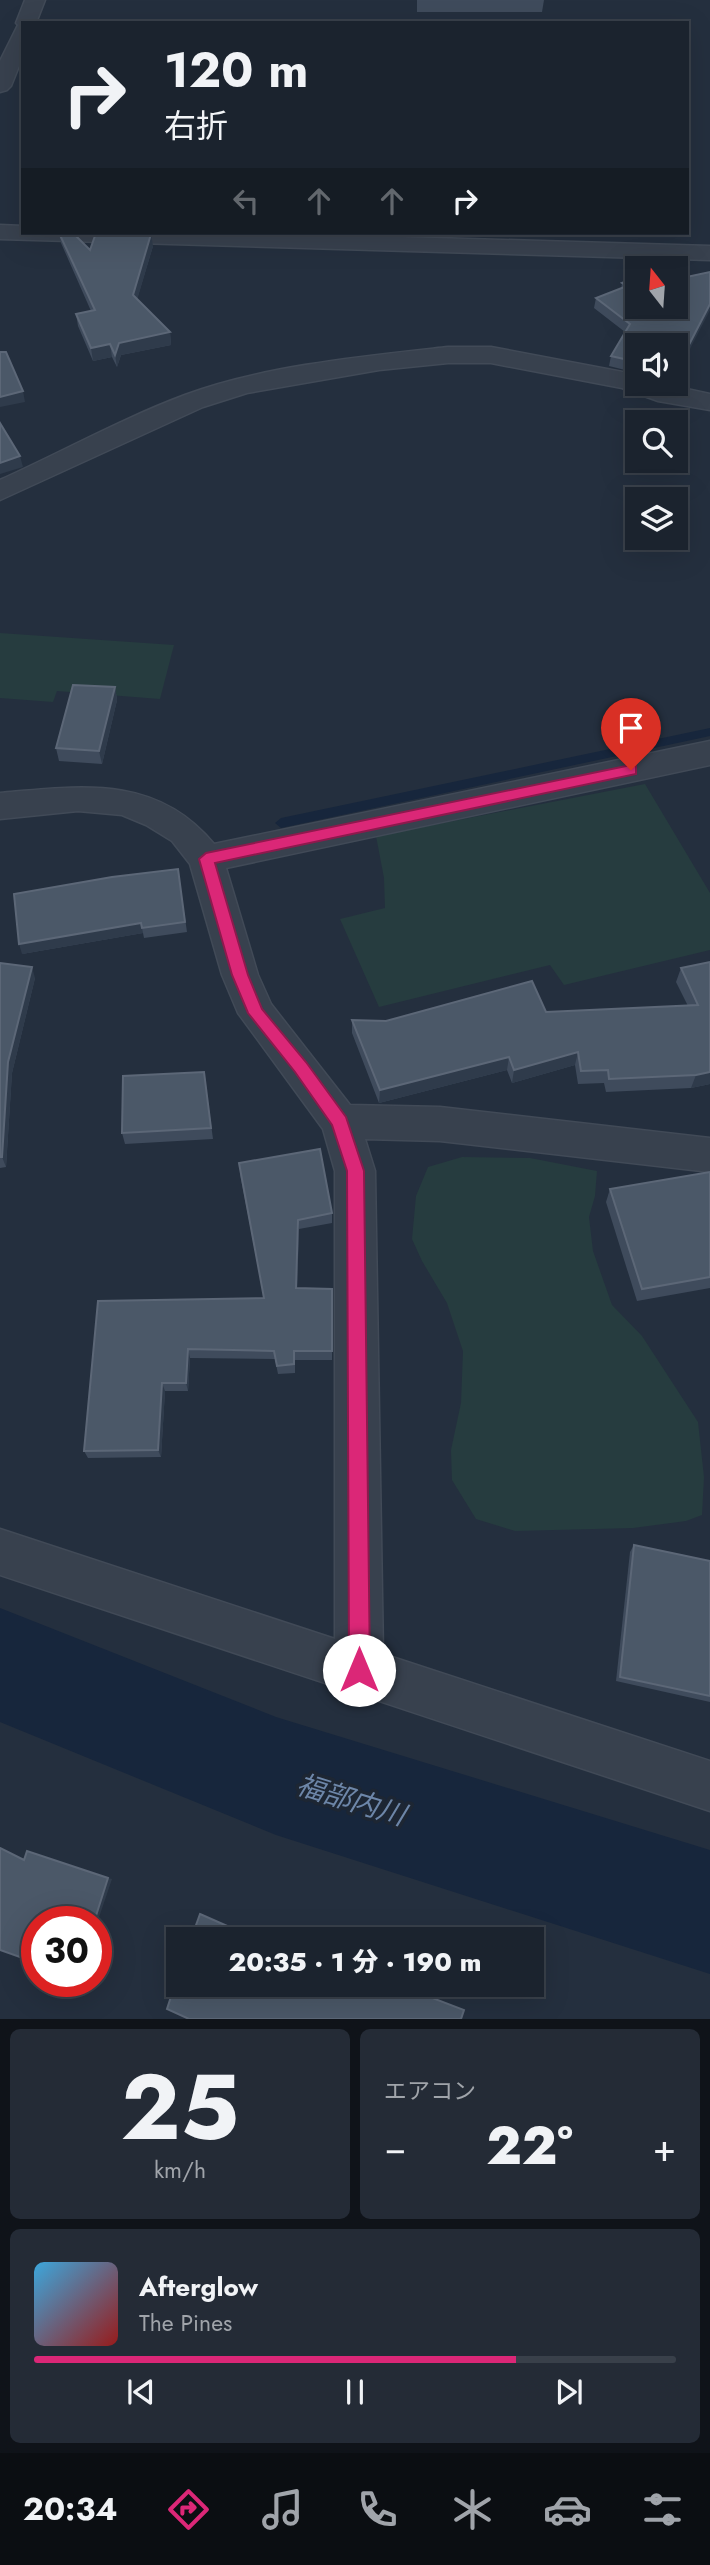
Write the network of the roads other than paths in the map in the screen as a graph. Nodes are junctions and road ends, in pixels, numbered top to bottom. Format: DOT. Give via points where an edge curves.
graph roads {
  1 [pos="35,0"];
  2 [pos="27,21"];
  3 [pos="21,35"];
  4 [pos="0,86"];
  5 [pos="0,232"];
  6 [pos="21,233"];
  7 [pos="101,235"];
  8 [pos="710,253"];
  9 [pos="710,402"];
  10 [pos="0,491"];
  11 [pos="710,753"];
  12 [pos="0,806"];
  13 [pos="206,859"];
  14 [pos="340,1122"];
  15 [pos="710,1155"];
  16 [pos="0,1552"];
  17 [pos="359,1670"];
  18 [pos="710,1786"];
  1 -- 2 [label="street"];
  3 -- 4 [label="street"];
  5 -- 6 [label="street"];
  7 -- 8 [label="street"];
  9 -- 10 [label="street" via="491,355 379,362 243,386 194,401"];
  11 -- 13 [label="street"];
  12 -- 13 [label="street" via="78,799 125,803 184,832"];
  13 -- 14 [label="street" via="256,1013"];
  14 -- 15 [label="street" via="440,1124"];
  14 -- 17 [label="street" via="355,1171"];
  16 -- 17 [label="street"];
  17 -- 18 [label="street"];
}
